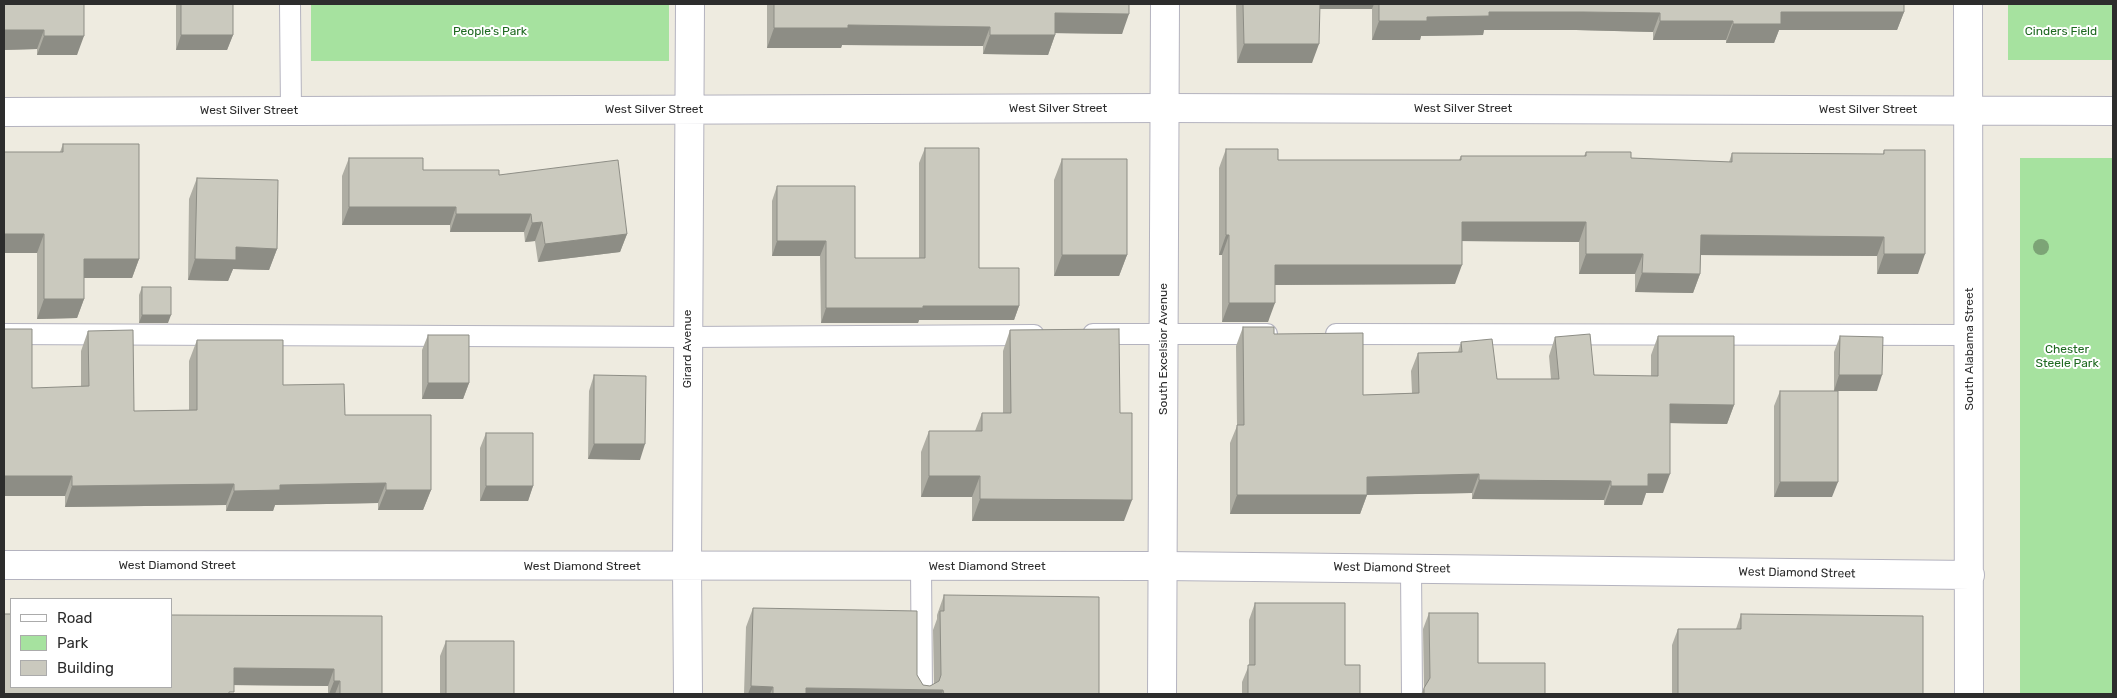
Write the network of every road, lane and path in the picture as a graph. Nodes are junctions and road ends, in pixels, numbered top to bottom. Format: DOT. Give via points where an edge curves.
graph roads {
  1 [pos="290,4"];
  2 [pos="690,4"];
  3 [pos="1165,4"];
  4 [pos="1968,4"];
  5 [pos="1165,108"];
  6 [pos="690,110"];
  7 [pos="291,111"];
  8 [pos="1969,111"];
  9 [pos="2113,111"];
  10 [pos="4,112"];
  11 [pos="4,334"];
  12 [pos="1164,334"];
  13 [pos="1284,334"];
  14 [pos="1313,334"];
  15 [pos="1970,335"];
  16 [pos="688,337"];
  17 [pos="4,565"];
  18 [pos="1164,566"];
  19 [pos="686,567"];
  20 [pos="921,567"];
  21 [pos="1412,569"];
  22 [pos="1970,575"];
  23 [pos="688,694"];
  24 [pos="922,694"];
  25 [pos="1162,694"];
  26 [pos="1412,694"];
  27 [pos="1969,694"];
  1 -- 7 [label="lane"];
  2 -- 6 [label="street, Girard Avenue"];
  3 -- 5 [label="street, South Excelsior Avenue"];
  4 -- 8 [label="street, South Alabama Street"];
  5 -- 6 [label="street, West Silver Street"];
  5 -- 8 [label="street, West Silver Street"];
  5 -- 12 [label="street, South Excelsior Avenue"];
  6 -- 7 [label="street, West Silver Street"];
  6 -- 16 [label="street, Girard Avenue"];
  7 -- 10 [label="street, West Silver Street"];
  8 -- 9 [label="street, West Silver Street"];
  8 -- 15 [label="street, South Alabama Street"];
  11 -- 16 [label="lane"];
  12 -- 13 [label="lane"];
  12 -- 16 [label="lane"];
  12 -- 18 [label="street, South Excelsior Avenue"];
  14 -- 15 [label="lane"];
  15 -- 22 [label="street, South Alabama Street"];
  16 -- 19 [label="street, Girard Avenue"];
  17 -- 19 [label="street, West Diamond Street"];
  18 -- 20 [label="street, West Diamond Street"];
  18 -- 21 [label="street, West Diamond Street"];
  18 -- 25 [label="street, South Excelsior Avenue"];
  19 -- 20 [label="street, West Diamond Street"];
  19 -- 23 [label="street, Girard Avenue"];
  20 -- 24 [label="lane"];
  21 -- 22 [label="street, West Diamond Street"];
  21 -- 26 [label="lane"];
  22 -- 27 [label="street, South Alabama Street"];
}
